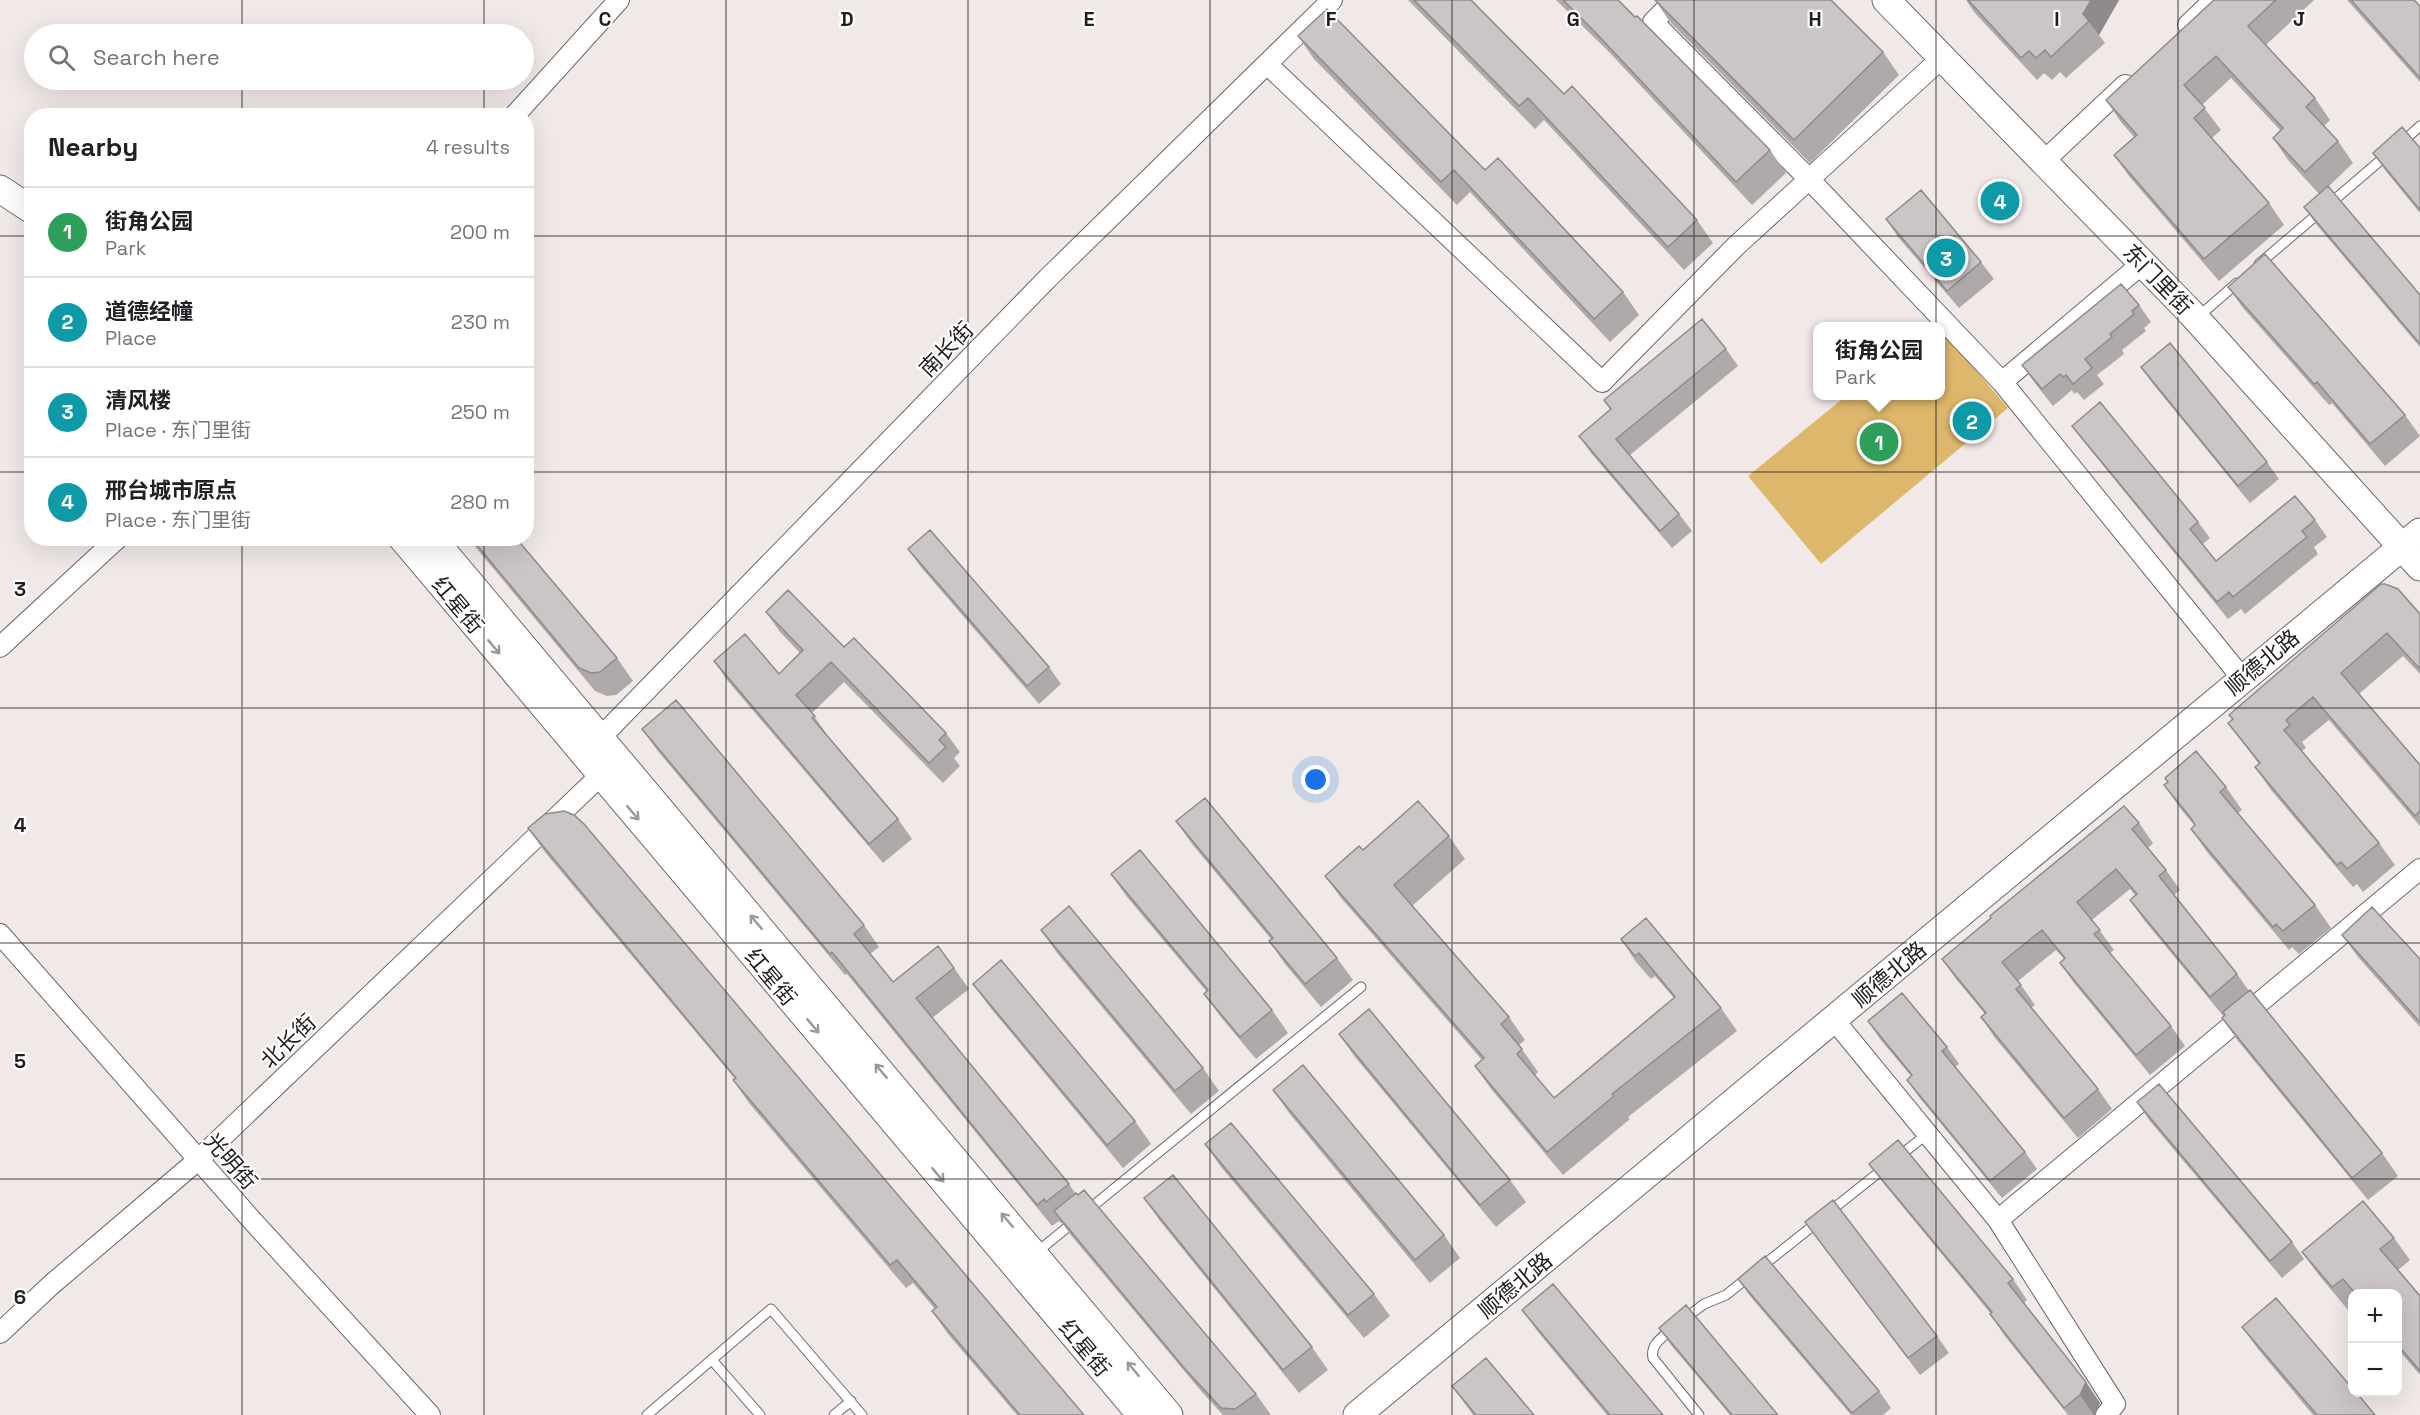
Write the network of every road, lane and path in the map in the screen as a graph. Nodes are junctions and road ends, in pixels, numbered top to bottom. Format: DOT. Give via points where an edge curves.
graph roads {
  1 [pos="619,0"];
  2 [pos="1332,0"];
  3 [pos="1675,0"];
  4 [pos="1886,0"];
  5 [pos="2214,0"];
  6 [pos="2172,40"];
  7 [pos="1943,57"];
  8 [pos="1267,64"];
  9 [pos="2138,72"];
  10 [pos="521,108"];
  11 [pos="2420,126"];
  12 [pos="2044,161"];
  13 [pos="1809,179"];
  14 [pos="0,189"];
  15 [pos="24,205"];
  16 [pos="2143,263"];
  17 [pos="2196,318"];
  18 [pos="1944,322"];
  19 [pos="1945,323"];
  20 [pos="2001,382"];
  21 [pos="2411,539"];
  22 [pos="109,546"];
  23 [pos="409,546"];
  24 [pos="439,546"];
  25 [pos="2420,567"];
  26 [pos="0,647"];
  27 [pos="2242,678"];
  28 [pos="600,738"];
  29 [pos="601,775"];
  30 [pos="2420,869"];
  31 [pos="0,934"];
  32 [pos="1361,987"];
  33 [pos="1835,1020"];
  34 [pos="1927,1134"];
  35 [pos="198,1160"];
  36 [pos="1998,1220"];
  37 [pos="1035,1254"];
  38 [pos="0,1333"];
  39 [pos="712,1360"];
  40 [pos="850,1401"];
  41 [pos="430,1415"];
  42 [pos="647,1415"];
  43 [pos="760,1415"];
  44 [pos="834,1415"];
  45 [pos="862,1415"];
  46 [pos="1141,1415"];
  47 [pos="1169,1415"];
  48 [pos="1357,1415"];
  49 [pos="1699,1415"];
  50 [pos="2106,1415"];
  1 -- 10 [label="street"];
  2 -- 8 [label="street, 南长街"];
  3 -- 13 [label="street" via="1653,22"];
  4 -- 7 [label="street, 东门里街"];
  5 -- 6 [label="street"];
  7 -- 12 [label="street, 东门里街"];
  7 -- 13 [label="street"];
  8 -- 13 [label="street" via="1602,382 1736,246"];
  8 -- 28 [label="street, 南长街" via="1048,279"];
  9 -- 12 [label="street"];
  11 -- 17 [label="lane"];
  12 -- 16 [label="street, 东门里街"];
  13 -- 18 [label="street"];
  14 -- 15 [label="street"];
  16 -- 17 [label="street, 东门里街"];
  16 -- 20 [label="street"];
  17 -- 21 [label="street, 东门里街"];
  19 -- 20 [label="street"];
  20 -- 27 [label="street"];
  21 -- 25 [label="street, 东门里街"];
  21 -- 27 [label="street, 顺德北路"];
  22 -- 26 [label="street"];
  23 -- 29 [label="street, 红星街, one-way"];
  24 -- 28 [label="street, 红星街"];
  27 -- 33 [label="street, 顺德北路"];
  37 -- 28 [label="street, 红星街, one-way"];
  29 -- 35 [label="street, 北长街"];
  29 -- 46 [label="street, 红星街, one-way"];
  30 -- 36 [label="street"];
  31 -- 35 [label="street, 光明街"];
  32 -- 37 [label="lane"];
  33 -- 34 [label="street"];
  33 -- 48 [label="street, 顺德北路"];
  34 -- 36 [label="street"];
  34 -- 49 [label="lane" via="1726,1295 1704,1304 1656,1344 1651,1352 1653,1358"];
  35 -- 38 [label="street, 北长街"];
  35 -- 41 [label="street, 光明街"];
  36 -- 50 [label="street" via="2115,1404"];
  47 -- 37 [label="street, 红星街, one-way"];
  39 -- 40 [label="lane" via="771,1309"];
  39 -- 42 [label="lane"];
  39 -- 43 [label="lane"];
  40 -- 44 [label="lane"];
  40 -- 45 [label="lane"];
}
